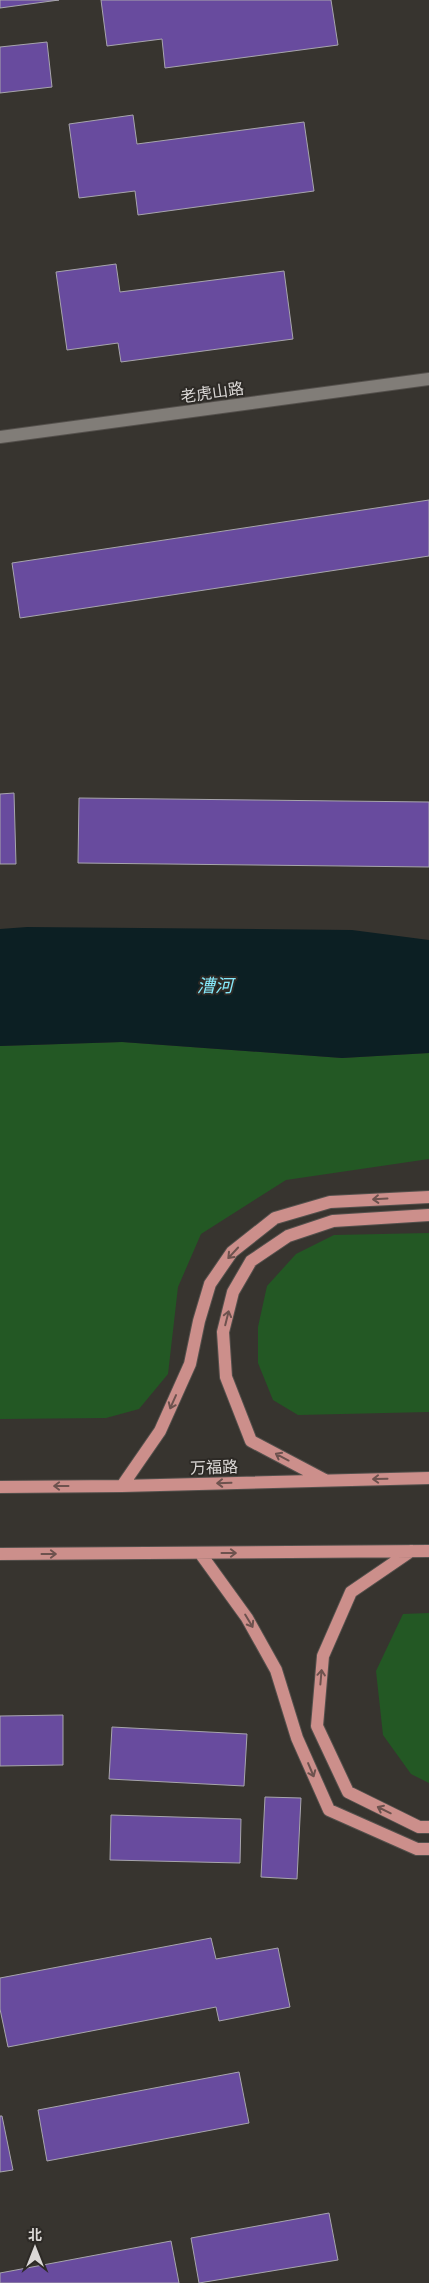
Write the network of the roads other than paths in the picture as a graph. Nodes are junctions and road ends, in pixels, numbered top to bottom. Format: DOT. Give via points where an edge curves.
graph roads {
  1 [pos="429,379"];
  2 [pos="0,437"];
  3 [pos="429,1196"];
  4 [pos="429,1215"];
  5 [pos="429,1478"];
  6 [pos="325,1480"];
  7 [pos="122,1486"];
  8 [pos="0,1487"];
  9 [pos="411,1551"];
  10 [pos="429,1551"];
  11 [pos="200,1553"];
  12 [pos="0,1554"];
  13 [pos="429,1827"];
  14 [pos="429,1849"];
  1 -- 2 [label="street, 老虎山路"];
  3 -- 7 [label="main road, one-way" via="330,1202 275,1218 232,1252 210,1284 190,1364 160,1431"];
  6 -- 4 [label="main road, one-way" via="251,1441 226,1377 223,1332 233,1292 251,1261 288,1236 333,1221"];
  5 -- 6 [label="main road, 万福路, one-way"];
  6 -- 7 [label="main road, 万福路, one-way"];
  7 -- 8 [label="main road, 万福路, one-way"];
  9 -- 10 [label="main road"];
  11 -- 9 [label="main road, one-way"];
  13 -- 9 [label="main road, one-way" via="419,1827 348,1792 317,1726 323,1656 351,1592"];
  12 -- 11 [label="main road, one-way"];
  11 -- 14 [label="main road, one-way" via="248,1618 276,1670 297,1738 328,1810 417,1849"];
}
